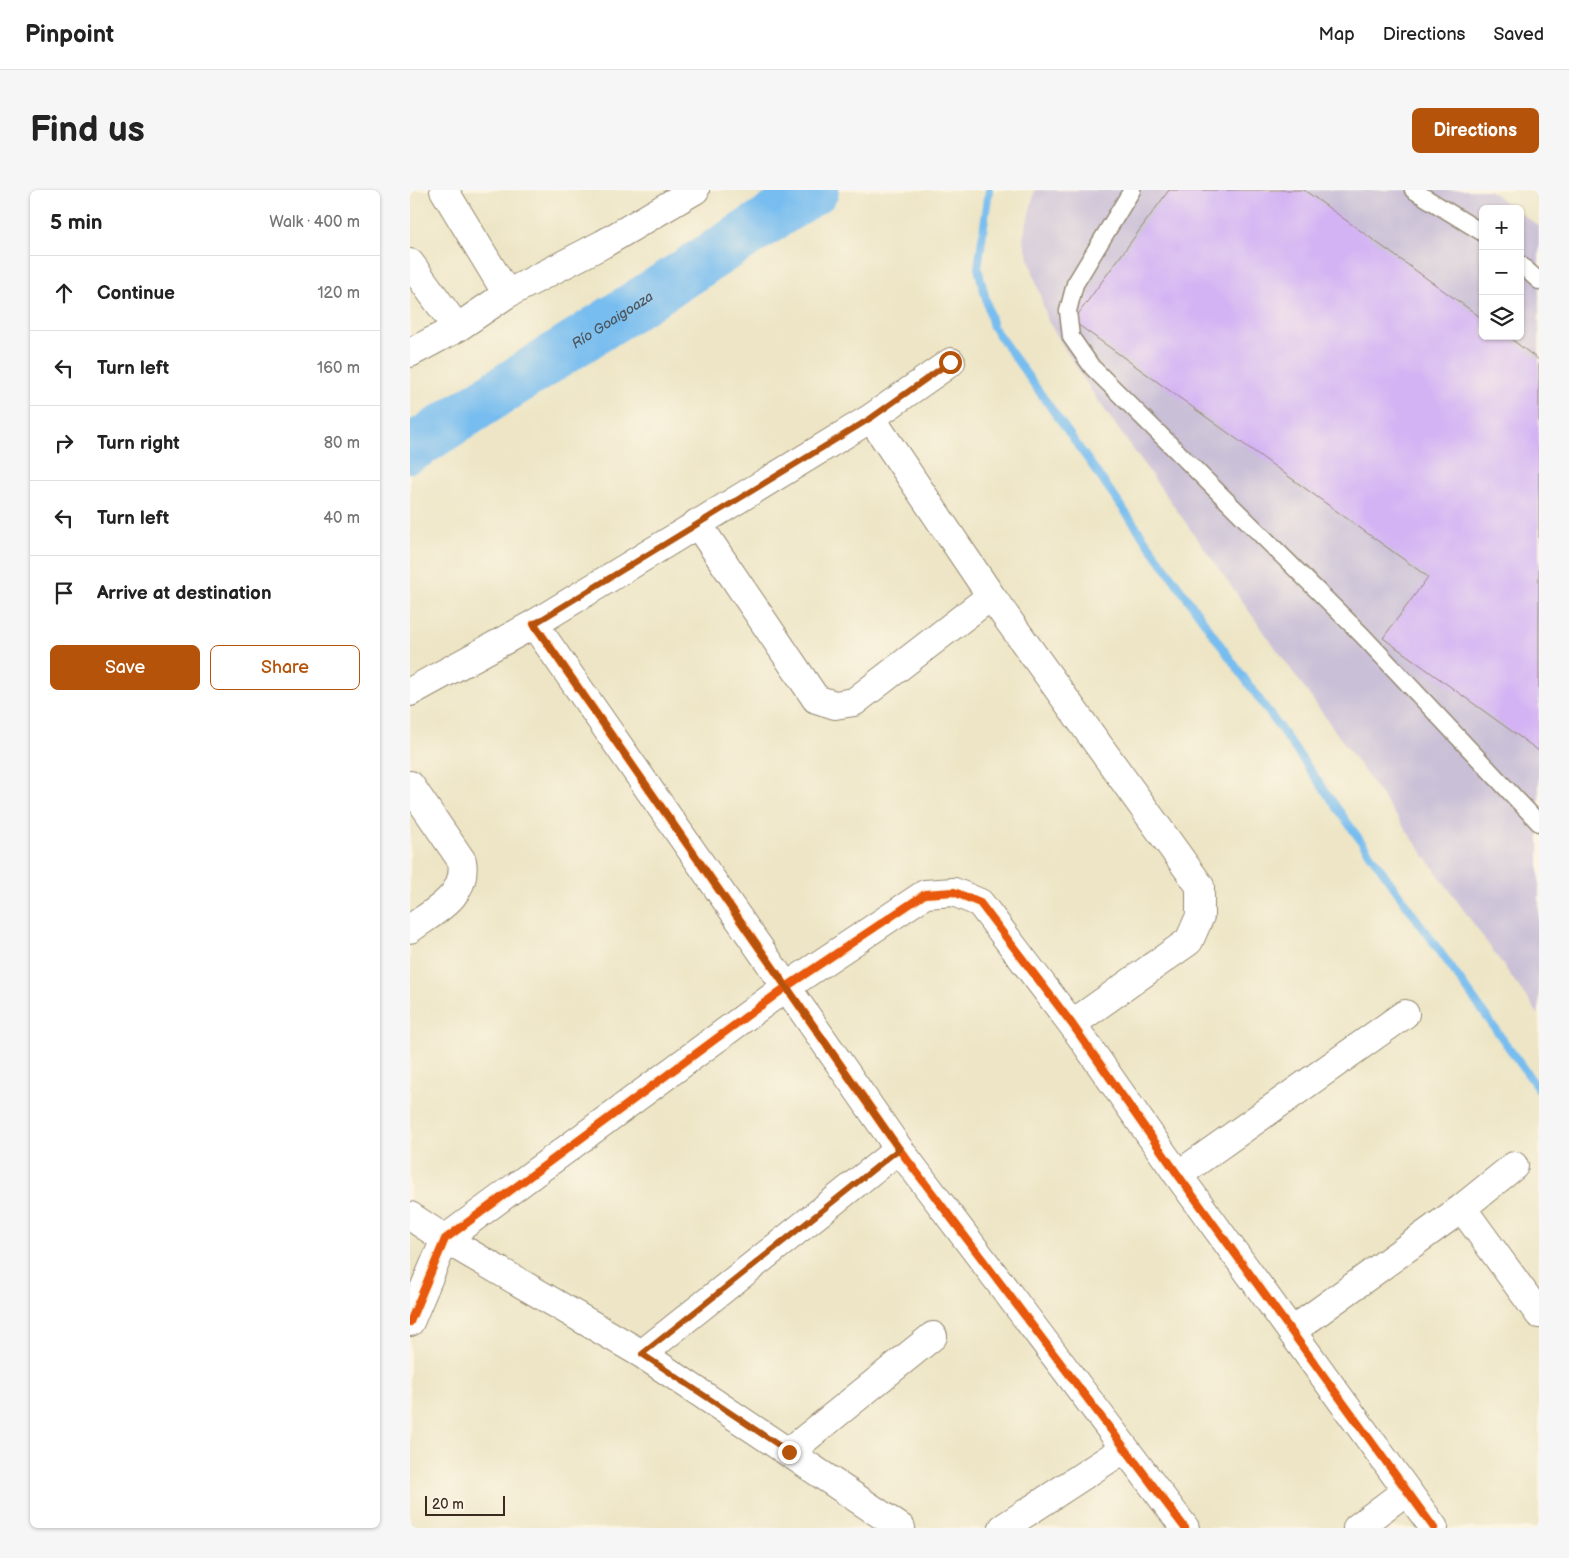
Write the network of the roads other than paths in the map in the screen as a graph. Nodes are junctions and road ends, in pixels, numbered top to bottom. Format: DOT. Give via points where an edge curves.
graph roads {
  1 [pos="444,190"];
  2 [pos="695,190"];
  3 [pos="1132,190"];
  4 [pos="1413,190"];
  5 [pos="1479,231"];
  6 [pos="410,263"];
  7 [pos="1524,268"];
  8 [pos="1539,281"];
  9 [pos="507,294"];
  10 [pos="457,328"];
  11 [pos="410,353"];
  12 [pos="950,362"];
  13 [pos="871,418"];
  14 [pos="697,523"];
  15 [pos="991,596"];
  16 [pos="534,624"];
  17 [pos="410,692"];
  18 [pos="410,784"];
  19 [pos="1539,824"];
  20 [pos="410,928"];
  21 [pos="786,987"];
  22 [pos="1405,1014"];
  23 [pos="1072,1024"];
  24 [pos="899,1149"];
  25 [pos="1514,1166"];
  26 [pos="1178,1175"];
  27 [pos="1462,1208"];
  28 [pos="410,1216"];
  29 [pos="444,1239"];
  30 [pos="1539,1314"];
  31 [pos="410,1322"];
  32 [pos="1292,1331"];
  33 [pos="933,1336"];
  34 [pos="642,1354"];
  35 [pos="1124,1449"];
  36 [pos="789,1452"];
  37 [pos="1406,1491"];
  38 [pos="901,1528"];
  39 [pos="1003,1528"];
  40 [pos="1185,1528"];
  41 [pos="1356,1528"];
  42 [pos="1434,1528"];
  1 -- 9 [label="street"];
  2 -- 9 [label="street" via="603,244"];
  3 -- 19 [label="lane" via="1075,284 1068,311 1072,337 1092,367 1362,635"];
  4 -- 5 [label="lane"];
  6 -- 10 [label="street"];
  7 -- 8 [label="lane"];
  9 -- 10 [label="street"];
  10 -- 11 [label="street"];
  12 -- 13 [label="street"];
  13 -- 14 [label="street"];
  13 -- 15 [label="street"];
  14 -- 15 [label="street" via="816,699 835,705 854,702"];
  14 -- 16 [label="street"];
  15 -- 23 [label="street" via="1200,886 1200,916 1189,941"];
  16 -- 17 [label="street"];
  16 -- 21 [label="street"];
  18 -- 20 [label="street" via="462,861 464,870 456,893"];
  21 -- 23 [label="street" via="925,894 954,892 980,903"];
  21 -- 24 [label="street"];
  21 -- 29 [label="street"];
  22 -- 26 [label="street"];
  23 -- 26 [label="street"];
  24 -- 34 [label="street"];
  24 -- 35 [label="street"];
  25 -- 27 [label="street"];
  26 -- 32 [label="street"];
  27 -- 30 [label="street"];
  27 -- 32 [label="street"];
  28 -- 29 [label="street"];
  29 -- 31 [label="street"];
  29 -- 34 [label="street"];
  32 -- 37 [label="street"];
  33 -- 36 [label="street"];
  34 -- 36 [label="street"];
  35 -- 39 [label="street"];
  35 -- 40 [label="street"];
  36 -- 38 [label="street"];
  37 -- 41 [label="street"];
  37 -- 42 [label="street"];
}
